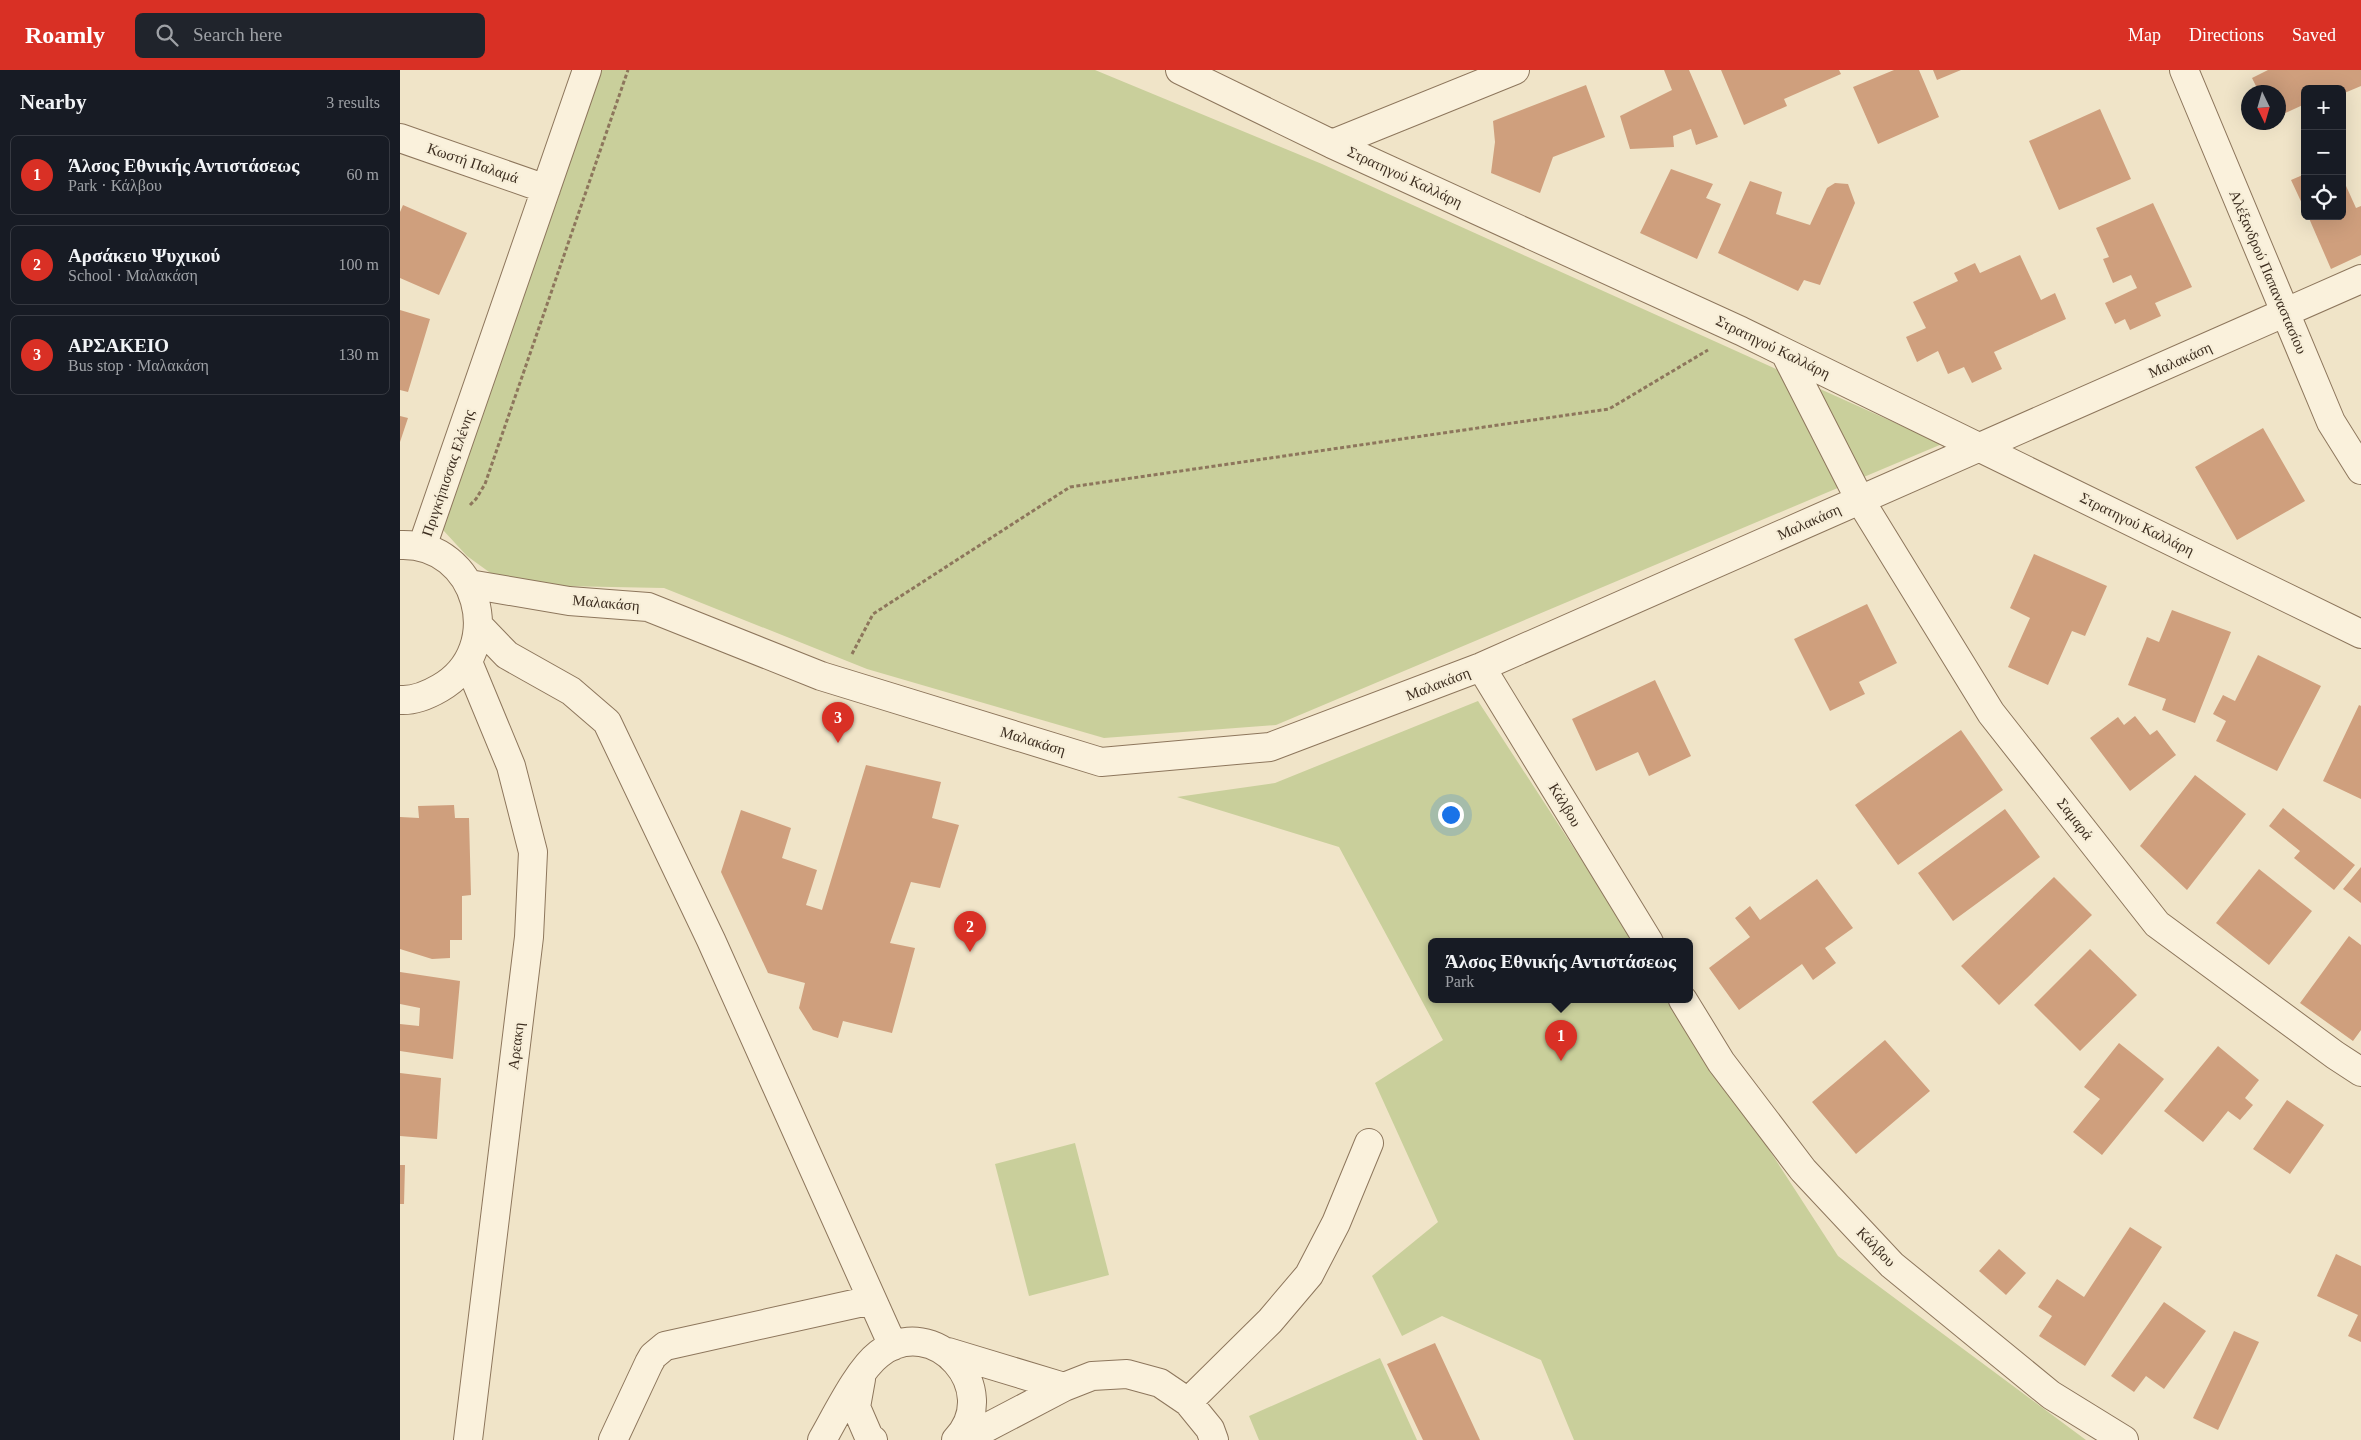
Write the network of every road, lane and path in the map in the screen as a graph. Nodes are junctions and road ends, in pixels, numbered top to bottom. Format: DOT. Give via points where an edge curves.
graph roads {
  1 [pos="587,70"];
  2 [pos="628,70"];
  3 [pos="1180,70"];
  4 [pos="1515,70"];
  5 [pos="2184,70"];
  6 [pos="400,138"];
  7 [pos="1332,144"];
  8 [pos="546,189"];
  9 [pos="2361,279"];
  10 [pos="2285,313"];
  11 [pos="1741,331"];
  12 [pos="1785,353"];
  13 [pos="1983,448"];
  14 [pos="2361,470"];
  15 [pos="1860,500"];
  16 [pos="467,508"];
  17 [pos="411,546"];
  18 [pos="469,584"];
  19 [pos="479,626"];
  20 [pos="2361,634"];
  21 [pos="468,662"];
  22 [pos="1481,667"];
  23 [pos="837,681"];
  24 [pos="400,700"];
  25 [pos="1646,938"];
  26 [pos="1686,1003"];
  27 [pos="2361,1072"];
  28 [pos="1369,1143"];
  29 [pos="872,1300"];
  30 [pos="893,1346"];
  31 [pos="948,1352"];
  32 [pos="861,1375"];
  33 [pos="1064,1388"];
  34 [pos="1188,1402"];
  35 [pos="468,1440"];
  36 [pos="613,1440"];
  37 [pos="822,1440"];
  38 [pos="873,1440"];
  39 [pos="956,1440"];
  40 [pos="963,1440"];
  41 [pos="1214,1440"];
  42 [pos="2124,1440"];
  1 -- 8 [label="street, Πριγκήπισσας Ελένης"];
  2 -- 16 [label="path, Πριγκήπισσας Ελένης" via="485,484"];
  3 -- 7 [label="street, Στρατηγού Καλλάρη"];
  4 -- 7 [label="street"];
  5 -- 10 [label="street, Αλέξανδρού Παπαναστασίου"];
  6 -- 8 [label="street, Κωστή Παλαμά"];
  7 -- 11 [label="street, Στρατηγού Καλλάρη"];
  8 -- 17 [label="street, Πριγκήπισσας Ελένης"];
  9 -- 10 [label="street, Μαλακάση"];
  10 -- 13 [label="street, Μαλακάση"];
  10 -- 14 [label="street, Αλέξανδρού Παπαναστασίου" via="2331,422"];
  11 -- 12 [label="street, Στρατηγού Καλλάρη"];
  11 -- 23 [label="path" via="1609,408 1070,487 873,614"];
  12 -- 13 [label="street, Στρατηγού Καλλάρη"];
  12 -- 15 [label="street, Σαμαρά"];
  13 -- 15 [label="street, Μαλακάση" via="1962,454"];
  13 -- 20 [label="street, Στρατηγού Καλλάρη"];
  15 -- 22 [label="street, Μαλακάση"];
  15 -- 27 [label="street, Σαμαρά" via="1991,714 2157,924"];
  17 -- 18 [label="street" via="449,561"];
  18 -- 19 [label="street" via="477,604"];
  18 -- 23 [label="street, Μαλακάση" via="569,601 648,607"];
  19 -- 21 [label="street"];
  19 -- 29 [label="street" via="507,655 571,691 607,722 711,940"];
  21 -- 24 [label="street" via="452,682 429,695"];
  21 -- 35 [label="street, Αρεακη" via="510,766 533,852 529,937"];
  22 -- 23 [label="street, Μαλακάση" via="1270,747 1102,762"];
  22 -- 25 [label="street, Κάλβου"];
  26 -- 42 [label="street, Κάλβου" via="1721,1062 1803,1170 1892,1265 2051,1395"];
  28 -- 34 [label="street" via="1336,1223 1309,1275 1270,1320"];
  29 -- 30 [label="street"];
  29 -- 36 [label="street" via="665,1346 649,1363"];
  30 -- 31 [label="street" via="912,1342 931,1344"];
  30 -- 32 [label="street" via="869,1363"];
  31 -- 33 [label="street"];
  31 -- 39 [label="street" via="964,1371 972,1394 970,1418"];
  32 -- 37 [label="street"];
  32 -- 38 [label="street" via="856,1407"];
  33 -- 34 [label="street" via="1092,1376 1127,1374 1160,1383"];
  33 -- 40 [label="street"];
  34 -- 41 [label="street" via="1210,1429"];
}
